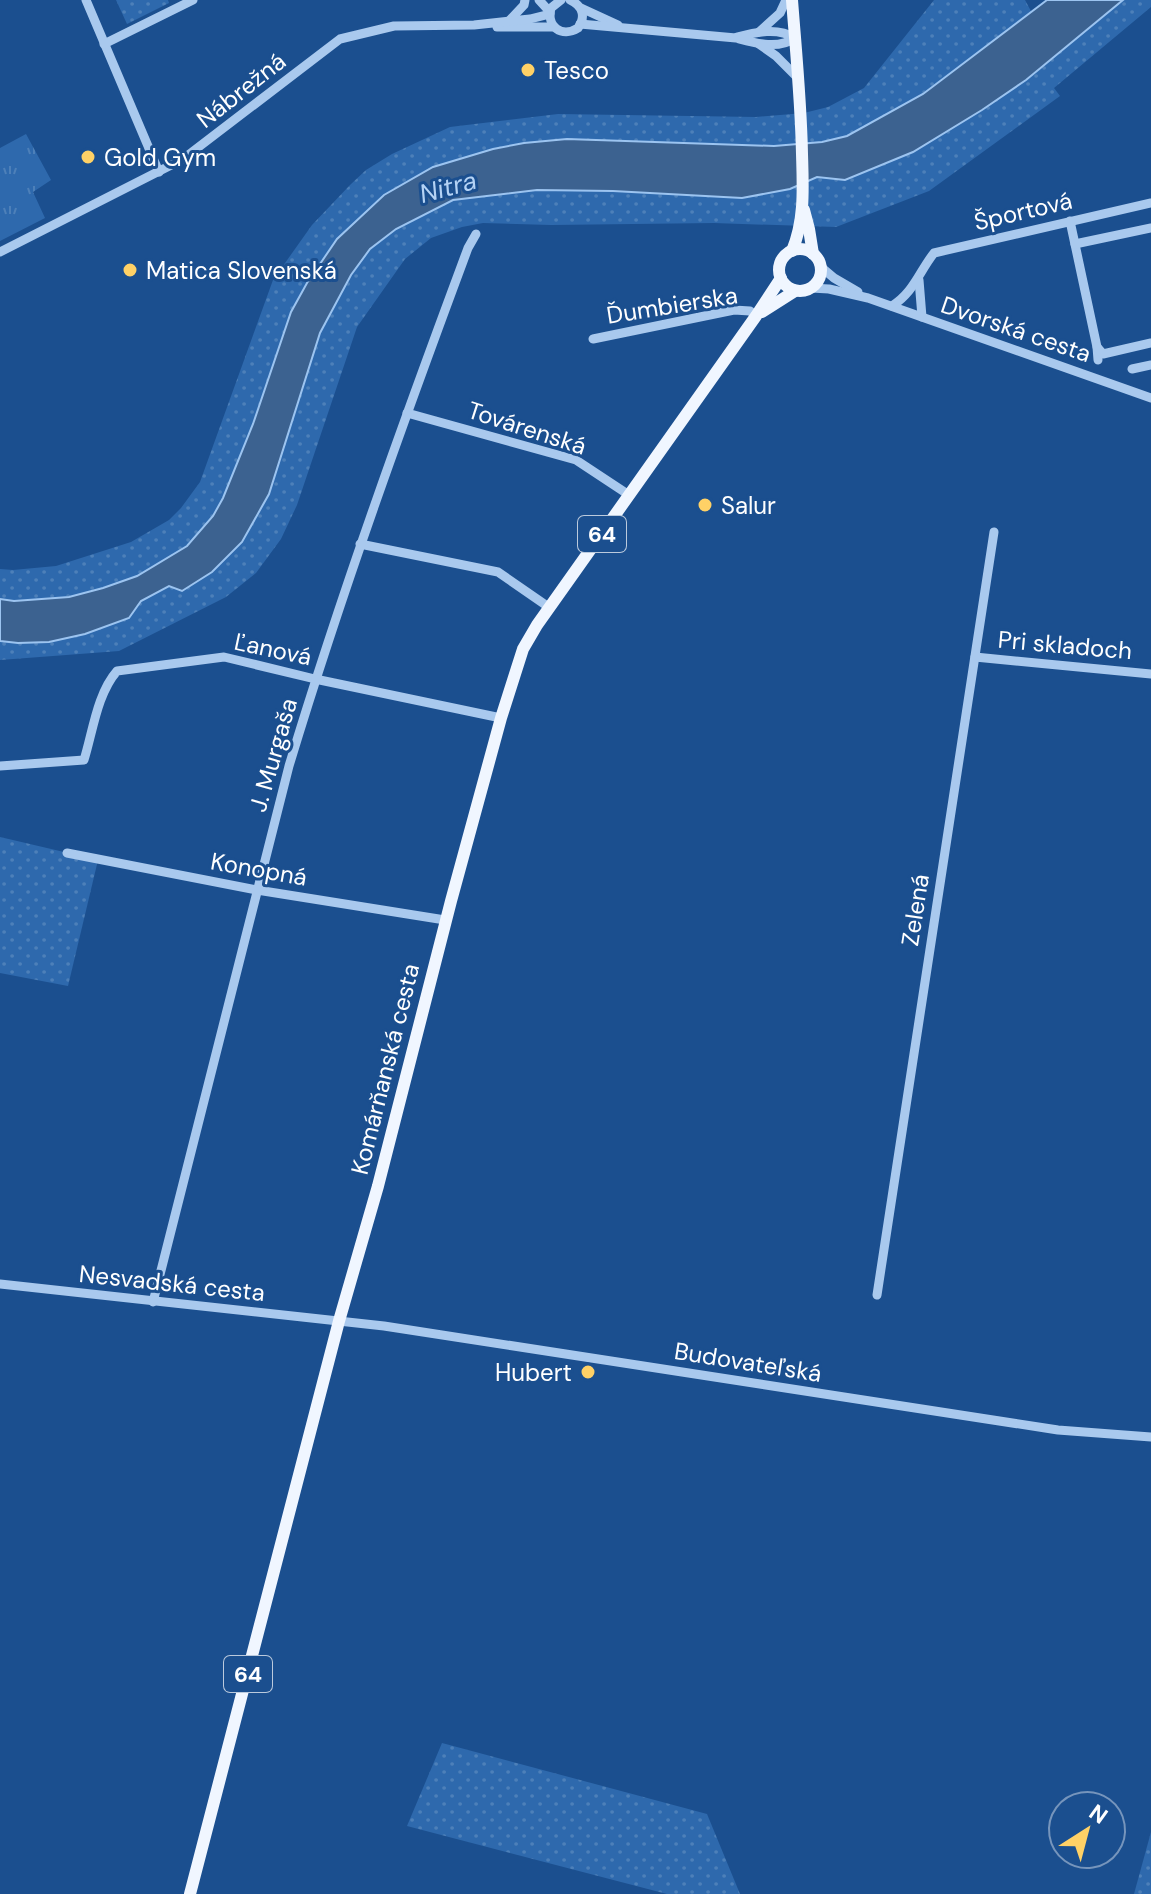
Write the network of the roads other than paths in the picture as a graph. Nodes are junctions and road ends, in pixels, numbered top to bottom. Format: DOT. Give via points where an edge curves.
graph roads {
  1 [pos="86,0"];
  2 [pos="193,0"];
  3 [pos="525,0"];
  4 [pos="539,0"];
  5 [pos="561,0"];
  6 [pos="570,0"];
  7 [pos="789,0"];
  8 [pos="580,7"];
  9 [pos="550,13"];
  10 [pos="508,22"];
  11 [pos="580,24"];
  12 [pos="474,25"];
  13 [pos="554,27"];
  14 [pos="621,27"];
  15 [pos="759,32"];
  16 [pos="736,38"];
  17 [pos="795,38"];
  18 [pos="104,44"];
  19 [pos="758,44"];
  20 [pos="799,79"];
  21 [pos="159,172"];
  22 [pos="1151,203"];
  23 [pos="803,208"];
  24 [pos="1070,221"];
  25 [pos="1151,228"];
  26 [pos="476,234"];
  27 [pos="1075,244"];
  28 [pos="792,251"];
  29 [pos="0,252"];
  30 [pos="813,254"];
  31 [pos="821,267"];
  32 [pos="781,278"];
  33 [pos="919,280"];
  34 [pos="811,288"];
  35 [pos="795,291"];
  36 [pos="868,298"];
  37 [pos="892,306"];
  38 [pos="756,316"];
  39 [pos="922,317"];
  40 [pos="593,339"];
  41 [pos="1151,343"];
  42 [pos="1100,354"];
  43 [pos="1151,365"];
  44 [pos="1132,369"];
  45 [pos="1092,377"];
  46 [pos="1151,398"];
  47 [pos="407,413"];
  48 [pos="629,495"];
  49 [pos="994,532"];
  50 [pos="360,544"];
  51 [pos="550,608"];
  52 [pos="975,657"];
  53 [pos="1151,674"];
  54 [pos="315,679"];
  55 [pos="501,718"];
  56 [pos="0,766"];
  57 [pos="67,853"];
  58 [pos="257,890"];
  59 [pos="445,920"];
  60 [pos="0,1284"];
  61 [pos="877,1295"];
  62 [pos="153,1302"];
  63 [pos="339,1321"];
  64 [pos="1151,1437"];
  65 [pos="190,1894"];
  1 -- 18 [label="street"];
  2 -- 18 [label="street"];
  3 -- 10 [label="street"];
  4 -- 9 [label="street"];
  5 -- 9 [label="street"];
  6 -- 8 [label="street"];
  7 -- 15 [label="street"];
  7 -- 17 [label="main road, 64"];
  8 -- 11 [label="street"];
  8 -- 14 [label="street"];
  9 -- 10 [label="street, Nábrežná"];
  9 -- 13 [label="street"];
  10 -- 12 [label="street, Nábrežná"];
  11 -- 13 [label="street, Nábrežná" via="568,32"];
  11 -- 14 [label="street"];
  12 -- 13 [label="street, Nábrežná"];
  12 -- 21 [label="street, Nábrežná" via="394,26 340,39"];
  14 -- 16 [label="street"];
  15 -- 16 [label="street"];
  15 -- 17 [label="street"];
  16 -- 19 [label="street"];
  17 -- 19 [label="street" via="786,44"];
  17 -- 20 [label="main road, 64"];
  18 -- 21 [label="street"];
  19 -- 20 [label="street"];
  20 -- 23 [label="main road, 64"];
  21 -- 29 [label="street, Nábrežná"];
  22 -- 24 [label="street, Športová"];
  23 -- 28 [label="main road, 64"];
  23 -- 30 [label="main road, 64"];
  24 -- 27 [label="street"];
  24 -- 33 [label="street, Športová" via="934,253"];
  25 -- 27 [label="street"];
  26 -- 47 [label="street, J. Murgaša"];
  27 -- 42 [label="street"];
  28 -- 30 [label="main road"];
  28 -- 32 [label="main road, 64" via="782,260"];
  30 -- 31 [label="main road, 64"];
  31 -- 34 [label="main road"];
  31 -- 36 [label="street, Dvorská cesta"];
  32 -- 35 [label="main road"];
  32 -- 38 [label="main road, Komárňanská cesta / 64"];
  33 -- 37 [label="street, Športová"];
  33 -- 39 [label="street"];
  34 -- 35 [label="main road, 64"];
  34 -- 36 [label="street, Dvorská cesta"];
  35 -- 38 [label="main road, Komárňanská cesta / 64"];
  36 -- 37 [label="street, Dvorská cesta"];
  37 -- 39 [label="street, Dvorská cesta"];
  38 -- 40 [label="street, Ďumbierska" via="734,310"];
  38 -- 48 [label="main road, Komárňanská cesta / 64"];
  39 -- 45 [label="street, Dvorská cesta"];
  41 -- 42 [label="street"];
  42 -- 45 [label="street"];
  43 -- 44 [label="street"];
  45 -- 46 [label="street, Dvorská cesta"];
  47 -- 48 [label="street, Továrenská" via="576,460"];
  47 -- 50 [label="street, J. Murgaša"];
  48 -- 51 [label="main road, Komárňanská cesta / 64"];
  49 -- 52 [label="street, Zelená"];
  50 -- 51 [label="street" via="498,572"];
  50 -- 54 [label="street, J. Murgaša"];
  51 -- 55 [label="main road, Komárňanská cesta / 64" via="523,649"];
  52 -- 53 [label="street, Pri skladoch"];
  52 -- 61 [label="street, Zelená"];
  54 -- 55 [label="street, Ľanová"];
  54 -- 56 [label="street, Ľanová" via="224,657 117,671 104,691 84,760"];
  54 -- 58 [label="street, J. Murgaša"];
  55 -- 59 [label="main road, Komárňanská cesta / 64"];
  57 -- 58 [label="street, Konopná"];
  58 -- 59 [label="street, Konopná"];
  58 -- 62 [label="street, J. Murgaša"];
  59 -- 63 [label="main road, Komárňanská cesta / 64"];
  60 -- 62 [label="street, Nesvadská cesta"];
  62 -- 63 [label="street, Nesvadská cesta"];
  63 -- 64 [label="street, Budovateľská" via="1058,1430"];
  63 -- 65 [label="main road, Komárňanská cesta / 64"];
}
